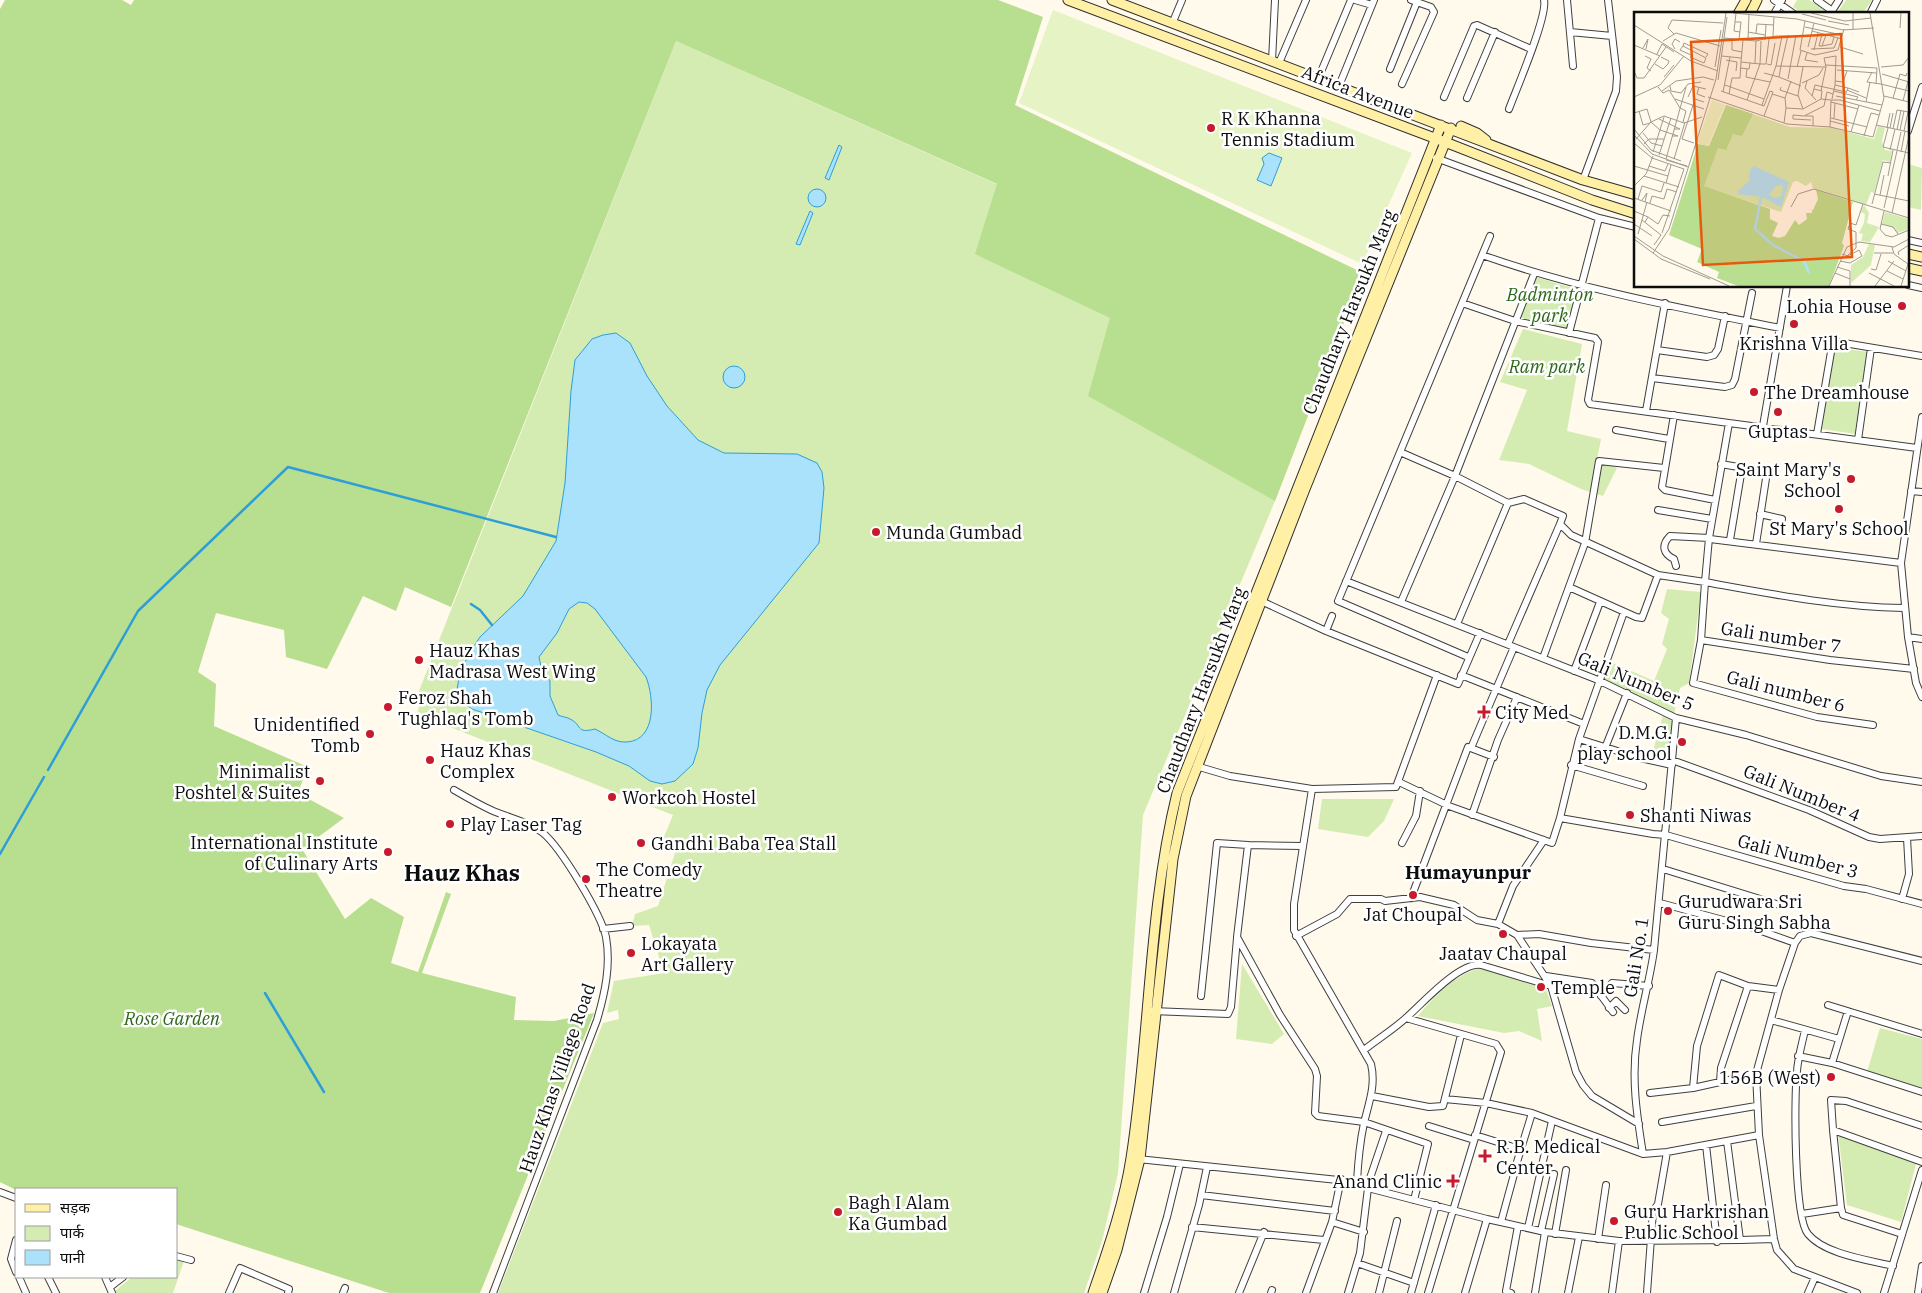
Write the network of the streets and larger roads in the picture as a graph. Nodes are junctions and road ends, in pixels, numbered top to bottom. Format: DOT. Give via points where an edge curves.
graph roads {
  1 [pos="1068,0"];
  2 [pos="1112,0"];
  3 [pos="1182,0"];
  4 [pos="1275,0"];
  5 [pos="1306,0"];
  6 [pos="1351,0"];
  7 [pos="1355,0"];
  8 [pos="1544,0"];
  9 [pos="1567,0"];
  10 [pos="1608,0"];
  11 [pos="1746,0"];
  12 [pos="1757,0"];
  13 [pos="1817,0"];
  14 [pos="1839,0"];
  15 [pos="1877,0"];
  16 [pos="1414,1"];
  17 [pos="1778,1"];
  18 [pos="1130,3"];
  19 [pos="1373,3"];
  20 [pos="1739,12"];
  21 [pos="1751,12"];
  22 [pos="1792,12"];
  23 [pos="1830,12"];
  24 [pos="1871,12"];
  25 [pos="1172,24"];
  26 [pos="1495,32"];
  27 [pos="1570,32"];
  28 [pos="1612,36"];
  29 [pos="1531,49"];
  30 [pos="1276,62"];
  31 [pos="1573,66"];
  32 [pos="1390,69"];
  33 [pos="1318,79"];
  34 [pos="1402,84"];
  35 [pos="1339,86"];
  36 [pos="1922,87"];
  37 [pos="1444,97"];
  38 [pos="1467,98"];
  39 [pos="1388,105"];
  40 [pos="1509,109"];
  41 [pos="1442,125"];
  42 [pos="1910,125"];
  43 [pos="1451,128"];
  44 [pos="1436,138"];
  45 [pos="1445,142"];
  46 [pos="1488,144"];
  47 [pos="1428,155"];
  48 [pos="1438,158"];
  49 [pos="1583,180"];
  50 [pos="1634,194"];
  51 [pos="1634,213"];
  52 [pos="1599,218"];
  53 [pos="1634,227"];
  54 [pos="1490,236"];
  55 [pos="1482,256"];
  56 [pos="1534,274"];
  57 [pos="1582,286"];
  58 [pos="1787,288"];
  59 [pos="1752,293"];
  60 [pos="1462,303"];
  61 [pos="1665,304"];
  62 [pos="1377,310"];
  63 [pos="1725,316"];
  64 [pos="1748,321"];
  65 [pos="1514,322"];
  66 [pos="1780,328"];
  67 [pos="1569,333"];
  68 [pos="1871,348"];
  69 [pos="1657,350"];
  70 [pos="1922,356"];
  71 [pos="1652,378"];
  72 [pos="1646,411"];
  73 [pos="1674,415"];
  74 [pos="1922,418"];
  75 [pos="1728,423"];
  76 [pos="1763,426"];
  77 [pos="1616,430"];
  78 [pos="1817,434"];
  79 [pos="1669,439"];
  80 [pos="1858,440"];
  81 [pos="1918,448"];
  82 [pos="1400,452"];
  83 [pos="1721,464"];
  84 [pos="1664,468"];
  85 [pos="1742,468"];
  86 [pos="1455,476"];
  87 [pos="1912,491"];
  88 [pos="1922,492"];
  89 [pos="1715,500"];
  90 [pos="1508,503"];
  91 [pos="1658,510"];
  92 [pos="1760,514"];
  93 [pos="1712,519"];
  94 [pos="1782,519"];
  95 [pos="1560,524"];
  96 [pos="1709,538"];
  97 [pos="1730,540"];
  98 [pos="1585,543"];
  99 [pos="1756,544"];
  100 [pos="1900,563"];
  101 [pos="1676,566"];
  102 [pos="1658,575"];
  103 [pos="1346,581"];
  104 [pos="1704,582"];
  105 [pos="1569,588"];
  106 [pos="1257,600"];
  107 [pos="1401,602"];
  108 [pos="1600,602"];
  109 [pos="1904,608"];
  110 [pos="1624,612"];
  111 [pos="1332,616"];
  112 [pos="1458,624"];
  113 [pos="1326,630"];
  114 [pos="1480,633"];
  115 [pos="1908,637"];
  116 [pos="1922,639"];
  117 [pos="1701,640"];
  118 [pos="1511,645"];
  119 [pos="1468,657"];
  120 [pos="1543,658"];
  121 [pos="1914,669"];
  122 [pos="1574,671"];
  123 [pos="1437,675"];
  124 [pos="1461,675"];
  125 [pos="1598,680"];
  126 [pos="1496,689"];
  127 [pos="1627,693"];
  128 [pos="1517,697"];
  129 [pos="1922,697"];
  130 [pos="1676,718"];
  131 [pos="1584,724"];
  132 [pos="1873,725"];
  133 [pos="1579,739"];
  134 [pos="1471,748"];
  135 [pos="1605,748"];
  136 [pos="1494,757"];
  137 [pos="1672,762"];
  138 [pos="1192,765"];
  139 [pos="1571,765"];
  140 [pos="1399,782"];
  141 [pos="1922,782"];
  142 [pos="1642,786"];
  143 [pos="1312,789"];
  144 [pos="454,790"];
  145 [pos="1420,791"];
  146 [pos="1447,805"];
  147 [pos="1472,815"];
  148 [pos="1560,818"];
  149 [pos="1666,835"];
  150 [pos="1922,836"];
  151 [pos="1908,838"];
  152 [pos="1544,840"];
  153 [pos="1402,843"];
  154 [pos="1248,845"];
  155 [pos="1302,846"];
  156 [pos="1663,869"];
  157 [pos="1410,898"];
  158 [pos="1902,899"];
  159 [pos="1660,903"];
  160 [pos="1922,904"];
  161 [pos="1783,906"];
  162 [pos="1498,924"];
  163 [pos="630,926"];
  164 [pos="603,929"];
  165 [pos="1517,935"];
  166 [pos="1296,936"];
  167 [pos="1237,937"];
  168 [pos="1795,943"];
  169 [pos="1654,950"];
  170 [pos="1922,952"];
  171 [pos="1921,961"];
  172 [pos="1546,976"];
  173 [pos="1551,986"];
  174 [pos="1649,986"];
  175 [pos="1748,986"];
  176 [pos="1779,990"];
  177 [pos="1201,996"];
  178 [pos="1601,996"];
  179 [pos="1828,1006"];
  180 [pos="1625,1010"];
  181 [pos="1151,1011"];
  182 [pos="1848,1012"];
  183 [pos="1406,1018"];
  184 [pos="1771,1020"];
  185 [pos="1806,1030"];
  186 [pos="1922,1034"];
  187 [pos="1462,1035"];
  188 [pos="1839,1039"];
  189 [pos="1364,1050"];
  190 [pos="1798,1056"];
  191 [pos="1832,1063"];
  192 [pos="1756,1074"];
  193 [pos="1720,1082"];
  194 [pos="1693,1088"];
  195 [pos="1922,1092"];
  196 [pos="1650,1094"];
  197 [pos="1372,1096"];
  198 [pos="1445,1099"];
  199 [pos="1486,1103"];
  200 [pos="1756,1106"];
  201 [pos="1532,1113"];
  202 [pos="1552,1121"];
  203 [pos="1364,1122"];
  204 [pos="1662,1122"];
  205 [pos="1638,1124"];
  206 [pos="1429,1126"];
  207 [pos="1922,1126"];
  208 [pos="1833,1130"];
  209 [pos="1386,1131"];
  210 [pos="1759,1135"];
  211 [pos="1475,1137"];
  212 [pos="1727,1141"];
  213 [pos="1706,1145"];
  214 [pos="1520,1149"];
  215 [pos="1667,1152"];
  216 [pos="1643,1154"];
  217 [pos="1135,1159"];
  218 [pos="1922,1162"];
  219 [pos="1180,1164"];
  220 [pos="1207,1167"];
  221 [pos="1566,1170"];
  222 [pos="1922,1170"];
  223 [pos="1554,1174"];
  224 [pos="1341,1180"];
  225 [pos="1357,1182"];
  226 [pos="1606,1185"];
  227 [pos="1368,1186"];
  228 [pos="0,1192"];
  229 [pos="1201,1194"];
  230 [pos="15,1198"];
  231 [pos="1414,1200"];
  232 [pos="1436,1206"];
  233 [pos="1841,1208"];
  234 [pos="1452,1210"];
  235 [pos="1334,1211"];
  236 [pos="1802,1214"];
  237 [pos="1487,1219"];
  238 [pos="1397,1221"];
  239 [pos="1332,1222"];
  240 [pos="1501,1222"];
  241 [pos="1518,1226"];
  242 [pos="1192,1227"];
  243 [pos="1528,1228"];
  244 [pos="1264,1232"];
  245 [pos="1364,1232"];
  246 [pos="1543,1232"];
  247 [pos="1555,1234"];
  248 [pos="1902,1234"];
  249 [pos="1579,1237"];
  250 [pos="1598,1239"];
  251 [pos="1774,1239"];
  252 [pos="1324,1240"];
  253 [pos="1650,1240"];
  254 [pos="1740,1240"];
  255 [pos="1619,1241"];
  256 [pos="1717,1242"];
  257 [pos="15,1247"];
  258 [pos="178,1257"];
  259 [pos="191,1260"];
  260 [pos="1357,1263"];
  261 [pos="1892,1266"];
  262 [pos="1922,1266"];
  263 [pos="15,1269"];
  264 [pos="1384,1274"];
  265 [pos="1815,1277"];
  266 [pos="19,1278"];
  267 [pos="48,1278"];
  268 [pos="105,1278"];
  269 [pos="122,1278"];
  270 [pos="1414,1282"];
  271 [pos="111,1290"];
  272 [pos="1509,1292"];
  273 [pos="26,1293"];
  274 [pos="56,1293"];
  275 [pos="229,1293"];
  276 [pos="288,1293"];
  277 [pos="493,1293"];
  278 [pos="1093,1293"];
  279 [pos="1102,1293"];
  280 [pos="1144,1293"];
  281 [pos="1174,1293"];
  282 [pos="1239,1293"];
  283 [pos="1306,1293"];
  284 [pos="1348,1293"];
  285 [pos="1379,1293"];
  286 [pos="1411,1293"];
  287 [pos="1428,1293"];
  288 [pos="1465,1293"];
  289 [pos="1535,1293"];
  290 [pos="1568,1293"];
  291 [pos="1612,1293"];
  292 [pos="1647,1293"];
  293 [pos="1808,1293"];
  294 [pos="1857,1293"];
  295 [pos="1884,1293"];
  296 [pos="1918,1293"];
  1 -- 44 [label="street, Africa Avenue"];
  2 -- 18 [label="street, Africa Avenue"];
  3 -- 25 [label="street"];
  4 -- 30 [label="street"];
  5 -- 30 [label="street"];
  6 -- 33 [label="street"];
  7 -- 19 [label="street"];
  8 -- 29 [label="street"];
  9 -- 27 [label="street"];
  10 -- 28 [label="street"];
  11 -- 20 [label="street"];
  12 -- 21 [label="street"];
  13 -- 23 [label="street"];
  14 -- 23 [label="street"];
  15 -- 24 [label="street"];
  16 -- 32 [label="street"];
  16 -- 34 [label="street" via="1431,8 1433,14"];
  17 -- 22 [label="street"];
  18 -- 25 [label="street, Africa Avenue"];
  19 -- 35 [label="street"];
  25 -- 30 [label="street, Africa Avenue"];
  26 -- 29 [label="street"];
  26 -- 37 [label="street" via="1473,26"];
  26 -- 38 [label="street"];
  27 -- 28 [label="street"];
  27 -- 31 [label="street"];
  28 -- 49 [label="street" via="1617,77 1615,98"];
  29 -- 40 [label="street"];
  30 -- 33 [label="street, Africa Avenue"];
  33 -- 35 [label="street, Africa Avenue"];
  35 -- 39 [label="street, Africa Avenue"];
  36 -- 42 [label="street"];
  39 -- 41 [label="street, Africa Avenue"];
  39 -- 46 [label="street" via="1400,104 1478,132"];
  41 -- 43 [label="street, Africa Avenue"];
  41 -- 44 [label="street, Chaudhary Harsukh Marg"];
  43 -- 45 [label="street, Chaudhary Harsukh Marg"];
  43 -- 46 [label="street, Africa Avenue"];
  44 -- 45 [label="street, Africa Avenue"];
  44 -- 47 [label="street, Chaudhary Harsukh Marg"];
  45 -- 48 [label="street, Chaudhary Harsukh Marg"];
  45 -- 51 [label="street, Africa Avenue"];
  46 -- 49 [label="street, Africa Avenue"];
  47 -- 48 [label="street"];
  47 -- 62 [label="street, Chaudhary Harsukh Marg"];
  48 -- 52 [label="street"];
  48 -- 62 [label="street, Chaudhary Harsukh Marg"];
  49 -- 50 [label="street, Africa Avenue"];
  52 -- 53 [label="street"];
  52 -- 57 [label="street"];
  54 -- 55 [label="street"];
  55 -- 56 [label="street"];
  55 -- 60 [label="street"];
  56 -- 57 [label="street"];
  56 -- 65 [label="street"];
  57 -- 61 [label="street"];
  57 -- 67 [label="street"];
  58 -- 66 [label="street"];
  59 -- 64 [label="street"];
  60 -- 65 [label="street"];
  60 -- 82 [label="street"];
  61 -- 63 [label="street"];
  61 -- 69 [label="street"];
  62 -- 106 [label="street, Chaudhary Harsukh Marg"];
  63 -- 64 [label="street"];
  63 -- 69 [label="street" via="1714,355 1707,357"];
  64 -- 66 [label="street"];
  64 -- 71 [label="street" via="1732,385 1725,387"];
  65 -- 67 [label="street"];
  65 -- 86 [label="street"];
  66 -- 76 [label="street"];
  67 -- 72 [label="street" via="1593,337 1598,342 1590,404"];
  68 -- 70 [label="street"];
  68 -- 78 [label="street" via="1838,342 1832,346"];
  68 -- 80 [label="street"];
  69 -- 71 [label="street"];
  71 -- 72 [label="street"];
  72 -- 73 [label="street"];
  73 -- 75 [label="street"];
  73 -- 79 [label="street"];
  74 -- 81 [label="street"];
  75 -- 76 [label="street"];
  75 -- 83 [label="street, Gali number 7"];
  76 -- 78 [label="street"];
  77 -- 79 [label="street"];
  78 -- 80 [label="street"];
  79 -- 84 [label="street"];
  80 -- 81 [label="street"];
  81 -- 87 [label="street"];
  82 -- 86 [label="street"];
  82 -- 103 [label="street"];
  83 -- 85 [label="street"];
  83 -- 89 [label="street, Gali number 7"];
  84 -- 89 [label="street" via="1662,485 1665,490"];
  84 -- 98 [label="street" via="1599,461"];
  85 -- 92 [label="street" via="1767,472"];
  85 -- 97 [label="street"];
  86 -- 90 [label="street"];
  86 -- 107 [label="street"];
  87 -- 88 [label="street"];
  87 -- 100 [label="street"];
  89 -- 93 [label="street, Gali number 7"];
  90 -- 95 [label="street" via="1524,499 1563,516"];
  90 -- 112 [label="street"];
  91 -- 93 [label="street"];
  92 -- 94 [label="street"];
  92 -- 99 [label="street"];
  93 -- 96 [label="street, Gali number 7"];
  95 -- 98 [label="street"];
  95 -- 118 [label="street"];
  96 -- 97 [label="street"];
  96 -- 101 [label="street" via="1667,538 1664,550 1674,559"];
  96 -- 104 [label="street, Gali number 7"];
  97 -- 99 [label="street"];
  98 -- 102 [label="street"];
  98 -- 105 [label="street"];
  99 -- 100 [label="street"];
  100 -- 109 [label="street"];
  102 -- 104 [label="street"];
  102 -- 110 [label="street" via="1644,616 1636,617"];
  103 -- 107 [label="street, Gali Number 5"];
  103 -- 119 [label="street" via="1338,601"];
  104 -- 109 [label="street" via="1866,607"];
  104 -- 117 [label="street, Gali number 7"];
  105 -- 108 [label="street"];
  105 -- 120 [label="street"];
  106 -- 113 [label="street"];
  106 -- 138 [label="street, Chaudhary Harsukh Marg"];
  107 -- 112 [label="street, Gali Number 5"];
  108 -- 110 [label="street"];
  108 -- 122 [label="street"];
  109 -- 115 [label="street"];
  110 -- 125 [label="street"];
  111 -- 113 [label="street"];
  112 -- 114 [label="street, Gali Number 5"];
  113 -- 123 [label="street"];
  114 -- 118 [label="street, Gali Number 5"];
  114 -- 119 [label="street"];
  115 -- 116 [label="street"];
  115 -- 121 [label="street"];
  117 -- 121 [label="street, Gali number 7"];
  117 -- 132 [label="street, Gali number 6" via="1693,683 1817,717"];
  118 -- 120 [label="street, Gali Number 5"];
  118 -- 126 [label="street"];
  119 -- 124 [label="street"];
  120 -- 122 [label="street, Gali Number 5"];
  121 -- 129 [label="street"];
  122 -- 125 [label="street, Gali Number 5"];
  123 -- 124 [label="street" via="1458,684"];
  123 -- 140 [label="street"];
  124 -- 126 [label="street"];
  125 -- 127 [label="street, Gali Number 5"];
  125 -- 131 [label="street"];
  126 -- 128 [label="street"];
  126 -- 134 [label="street"];
  127 -- 130 [label="street, Gali Number 5"];
  127 -- 135 [label="street"];
  128 -- 131 [label="street"];
  128 -- 136 [label="street"];
  130 -- 137 [label="street, Gali No. 1"];
  130 -- 141 [label="street, Gali Number 5" via="1746,735 1881,776"];
  131 -- 133 [label="street"];
  133 -- 135 [label="street, Gali Number 4"];
  133 -- 139 [label="street"];
  134 -- 136 [label="street"];
  134 -- 146 [label="street" via="1468,747"];
  135 -- 137 [label="street, Gali Number 4"];
  136 -- 147 [label="street"];
  137 -- 149 [label="street, Gali No. 1"];
  137 -- 151 [label="street, Gali Number 4" via="1809,810 1869,837"];
  138 -- 143 [label="street" via="1230,776"];
  138 -- 181 [label="street, Chaudhary Harsukh Marg" via="1177,832"];
  139 -- 142 [label="street"];
  139 -- 148 [label="street"];
  140 -- 143 [label="street" via="1393,789"];
  140 -- 145 [label="street"];
  143 -- 155 [label="street"];
  144 -- 164 [label="street, Hauz Khas Village Road" via="544,834 566,861"];
  145 -- 146 [label="street"];
  145 -- 153 [label="street" via="1416,816"];
  146 -- 147 [label="street"];
  146 -- 157 [label="street"];
  147 -- 152 [label="street"];
  148 -- 149 [label="street, Gali Number 3"];
  148 -- 152 [label="street" via="1552,843"];
  149 -- 156 [label="street, Gali No. 1"];
  149 -- 158 [label="street, Gali Number 3" via="1844,886"];
  150 -- 151 [label="street, Gali Number 4"];
  151 -- 158 [label="street" via="1909,874"];
  152 -- 162 [label="street" via="1513,886"];
  154 -- 155 [label="street"];
  154 -- 167 [label="street"];
  154 -- 177 [label="street" via="1218,843"];
  155 -- 166 [label="street" via="1294,904"];
  156 -- 159 [label="street, Gali No. 1"];
  156 -- 161 [label="street"];
  157 -- 162 [label="street" via="1420,897 1454,905 1477,920"];
  157 -- 166 [label="street" via="1385,901 1350,899 1337,914"];
  158 -- 160 [label="street, Gali Number 3"];
  159 -- 168 [label="street" via="1734,922"];
  159 -- 169 [label="street, Gali No. 1"];
  162 -- 165 [label="street"];
  163 -- 164 [label="street"];
  164 -- 277 [label="street, Hauz Khas Village Road" via="607,980 603,1002"];
  165 -- 169 [label="street" via="1539,934"];
  165 -- 172 [label="street"];
  166 -- 189 [label="street"];
  167 -- 181 [label="street" via="1228,1014"];
  167 -- 203 [label="street" via="1280,1015 1315,1069 1316,1114"];
  168 -- 171 [label="street" via="1800,936 1811,934"];
  168 -- 176 [label="street"];
  169 -- 174 [label="street, Gali No. 1"];
  170 -- 171 [label="street"];
  172 -- 173 [label="street"];
  172 -- 178 [label="street" via="1592,983"];
  173 -- 183 [label="street" via="1473,965 1439,986"];
  173 -- 205 [label="street" via="1576,1072 1584,1085 1592,1096"];
  174 -- 178 [label="street" via="1612,983"];
  174 -- 205 [label="street, Gali No. 1" via="1636,1049 1634,1076"];
  175 -- 176 [label="street"];
  175 -- 193 [label="street" via="1721,1068"];
  175 -- 194 [label="street" via="1719,975 1696,1046"];
  176 -- 184 [label="street"];
  178 -- 180 [label="street" via="1611,1010 1616,1001"];
  179 -- 182 [label="street"];
  181 -- 217 [label="street, Chaudhary Harsukh Marg"];
  182 -- 186 [label="street"];
  182 -- 188 [label="street"];
  183 -- 187 [label="street"];
  183 -- 189 [label="street"];
  184 -- 185 [label="street"];
  184 -- 192 [label="street"];
  185 -- 188 [label="street"];
  185 -- 190 [label="street"];
  187 -- 198 [label="street"];
  187 -- 199 [label="street" via="1500,1048"];
  188 -- 191 [label="street"];
  189 -- 197 [label="street" via="1373,1074"];
  190 -- 191 [label="street"];
  190 -- 236 [label="street" via="1795,1138"];
  191 -- 195 [label="street"];
  192 -- 193 [label="street"];
  192 -- 200 [label="street"];
  193 -- 194 [label="street"];
  194 -- 196 [label="street"];
  197 -- 198 [label="street" via="1429,1108 1443,1106"];
  197 -- 203 [label="street"];
  198 -- 199 [label="street"];
  199 -- 201 [label="street"];
  199 -- 211 [label="street"];
  200 -- 204 [label="street"];
  200 -- 210 [label="street"];
  201 -- 202 [label="street"];
  201 -- 214 [label="street"];
  202 -- 216 [label="street"];
  202 -- 243 [label="street"];
  203 -- 209 [label="street"];
  203 -- 225 [label="street"];
  205 -- 216 [label="street, Gali No. 1"];
  206 -- 211 [label="street"];
  207 -- 208 [label="street" via="1846,1101 1831,1100"];
  208 -- 218 [label="street"];
  208 -- 233 [label="street"];
  209 -- 227 [label="street"];
  209 -- 231 [label="street" via="1428,1144"];
  210 -- 212 [label="street"];
  210 -- 251 [label="street"];
  211 -- 214 [label="street"];
  211 -- 234 [label="street"];
  212 -- 213 [label="street"];
  212 -- 254 [label="street"];
  213 -- 215 [label="street"];
  213 -- 256 [label="street"];
  214 -- 240 [label="street"];
  215 -- 216 [label="street"];
  215 -- 253 [label="street" via="1658,1204 1653,1211"];
  217 -- 219 [label="street"];
  217 -- 278 [label="street, Chaudhary Harsukh Marg"];
  217 -- 279 [label="street, Chaudhary Harsukh Marg" via="1117,1250"];
  219 -- 220 [label="street"];
  219 -- 280 [label="street" via="1168,1217"];
  220 -- 224 [label="street"];
  220 -- 229 [label="street"];
  221 -- 247 [label="street"];
  222 -- 248 [label="street"];
  223 -- 246 [label="street"];
  224 -- 225 [label="street"];
  224 -- 235 [label="street"];
  225 -- 227 [label="street"];
  226 -- 250 [label="street"];
  227 -- 231 [label="street"];
  227 -- 245 [label="street"];
  228 -- 230 [label="street"];
  229 -- 235 [label="street"];
  229 -- 242 [label="street"];
  231 -- 232 [label="street"];
  232 -- 234 [label="street"];
  232 -- 270 [label="street"];
  233 -- 236 [label="street"];
  233 -- 248 [label="street" via="1848,1218"];
  234 -- 237 [label="street"];
  234 -- 287 [label="street"];
  235 -- 239 [label="street"];
  236 -- 261 [label="street" via="1803,1226 1818,1243 1832,1250"];
  237 -- 240 [label="street"];
  237 -- 288 [label="street"];
  238 -- 264 [label="street"];
  239 -- 245 [label="street"];
  239 -- 252 [label="street"];
  240 -- 241 [label="street"];
  241 -- 243 [label="street"];
  241 -- 272 [label="street"];
  242 -- 244 [label="street"];
  242 -- 281 [label="street"];
  243 -- 246 [label="street"];
  244 -- 252 [label="street"];
  244 -- 282 [label="street"];
  245 -- 260 [label="street"];
  246 -- 247 [label="street"];
  246 -- 289 [label="street"];
  247 -- 249 [label="street"];
  248 -- 261 [label="street"];
  249 -- 250 [label="street"];
  249 -- 290 [label="street"];
  250 -- 255 [label="street"];
  251 -- 254 [label="street"];
  251 -- 265 [label="street" via="1785,1261 1794,1269"];
  252 -- 283 [label="street"];
  253 -- 255 [label="street"];
  253 -- 256 [label="street"];
  253 -- 292 [label="street"];
  254 -- 256 [label="street"];
  255 -- 291 [label="street"];
  257 -- 263 [label="street" via="11,1259"];
  258 -- 259 [label="street"];
  260 -- 264 [label="street"];
  260 -- 284 [label="street"];
  261 -- 295 [label="street"];
  262 -- 296 [label="street"];
  264 -- 270 [label="street"];
  264 -- 285 [label="street"];
  265 -- 293 [label="street"];
  265 -- 294 [label="street"];
  266 -- 273 [label="street"];
  267 -- 274 [label="street"];
  268 -- 271 [label="street"];
  269 -- 271 [label="street"];
  270 -- 286 [label="street"];
  275 -- 276 [label="street" via="240,1268 289,1289"];
}
